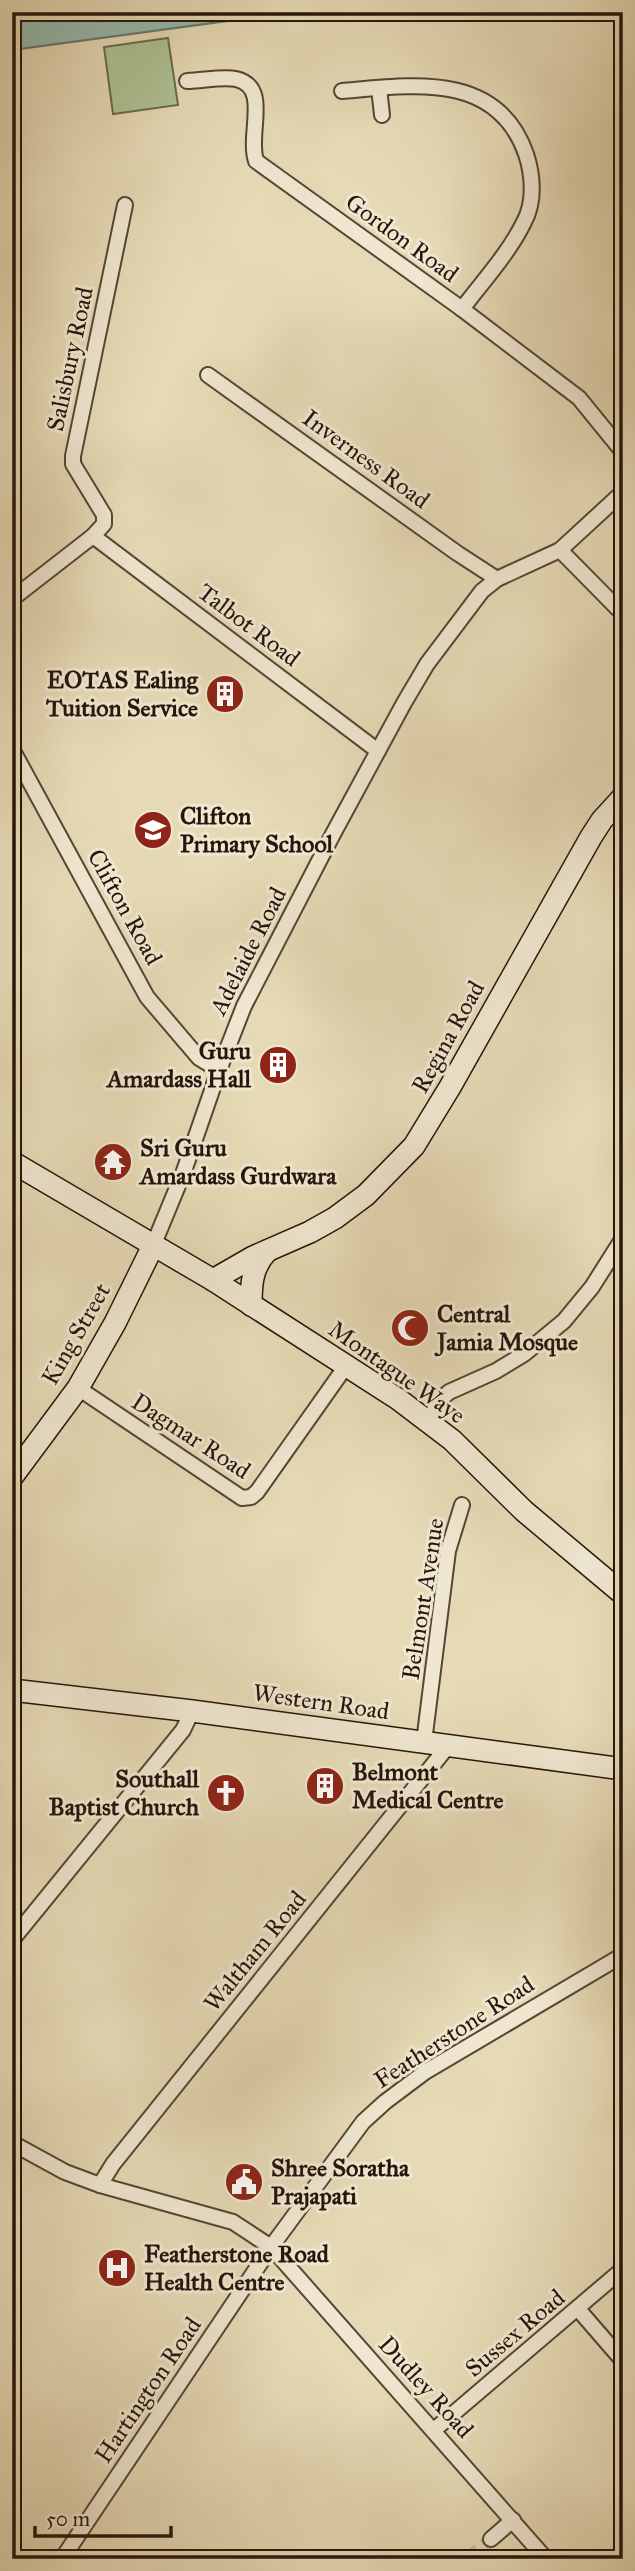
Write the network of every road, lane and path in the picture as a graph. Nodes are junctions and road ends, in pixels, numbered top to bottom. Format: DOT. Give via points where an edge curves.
graph roads {
  1 [pos="187,81"];
  2 [pos="379,88"];
  3 [pos="342,91"];
  4 [pos="382,115"];
  5 [pos="125,205"];
  6 [pos="462,309"];
  7 [pos="208,375"];
  8 [pos="623,452"];
  9 [pos="623,492"];
  10 [pos="93,536"];
  11 [pos="560,550"];
  12 [pos="498,579"];
  13 [pos="12,599"];
  14 [pos="623,614"];
  15 [pos="12,749"];
  16 [pos="378,751"];
  17 [pos="623,797"];
  18 [pos="219,1070"];
  19 [pos="12,1162"];
  20 [pos="623,1238"];
  21 [pos="153,1246"];
  22 [pos="267,1251"];
  23 [pos="213,1280"];
  24 [pos="251,1305"];
  25 [pos="346,1366"];
  26 [pos="78,1388"];
  27 [pos="428,1420"];
  28 [pos="12,1477"];
  29 [pos="462,1505"];
  30 [pos="623,1594"];
  31 [pos="12,1690"];
  32 [pos="192,1711"];
  33 [pos="424,1742"];
  34 [pos="448,1746"];
  35 [pos="623,1769"];
  36 [pos="12,1940"];
  37 [pos="623,1955"];
  38 [pos="12,2143"];
  39 [pos="100,2185"];
  40 [pos="271,2247"];
  41 [pos="623,2269"];
  42 [pos="578,2309"];
  43 [pos="623,2361"];
  44 [pos="434,2430"];
  45 [pos="513,2520"];
  46 [pos="491,2539"];
  47 [pos="62,2559"];
  48 [pos="546,2559"];
  1 -- 6 [label="street, Gordon Road" via="235,79 249,84 257,96 252,148 256,161"];
  2 -- 3 [label="street"];
  2 -- 4 [label="street"];
  2 -- 6 [label="street" via="435,85 461,91 504,116 520,138 530,167 532,194 526,220"];
  5 -- 10 [label="street, Salisbury Road" via="73,456 73,464 104,515 104,524"];
  6 -- 8 [label="street, Gordon Road" via="579,398"];
  7 -- 12 [label="street, Inverness Road"];
  9 -- 11 [label="street, Adelaide Road"];
  10 -- 13 [label="street"];
  10 -- 16 [label="street, Talbot Road"];
  11 -- 12 [label="street, Adelaide Road"];
  11 -- 14 [label="street"];
  12 -- 16 [label="street, Adelaide Road" via="482,592 427,664"];
  15 -- 18 [label="street, Clifton Road" via="148,997 199,1058"];
  16 -- 18 [label="street, Adelaide Road" via="260,972"];
  17 -- 22 [label="street, Regina Road" via="591,837 414,1146 366,1195 335,1218"];
  18 -- 21 [label="street, Adelaide Road"];
  19 -- 21 [label="street, Montague Waye"];
  20 -- 27 [label="street" via="564,1321 524,1354 449,1392"];
  21 -- 23 [label="street, Montague Waye"];
  21 -- 26 [label="street, King Street"];
  22 -- 23 [label="street, Regina Road"];
  22 -- 24 [label="street" via="252,1276"];
  23 -- 24 [label="street, Montague Waye"];
  24 -- 25 [label="street, Montague Waye"];
  25 -- 26 [label="street, Dagmar Road" via="257,1492 242,1499"];
  25 -- 27 [label="street, Montague Waye"];
  26 -- 28 [label="street, King Street"];
  27 -- 30 [label="street, Montague Waye" via="565,1548"];
  29 -- 33 [label="street, Belmont Avenue" via="448,1550"];
  31 -- 32 [label="street, Western Road"];
  32 -- 33 [label="street, Western Road"];
  32 -- 36 [label="street" via="183,1730"];
  33 -- 34 [label="street, Western Road"];
  34 -- 35 [label="street, Western Road"];
  34 -- 39 [label="street, Waltham Road"];
  37 -- 40 [label="street, Featherstone Road" via="425,2072 385,2102 347,2141"];
  38 -- 39 [label="street"];
  39 -- 40 [label="street" via="233,2222"];
  40 -- 44 [label="street, Dudley Road"];
  40 -- 47 [label="street, Hartington Road"];
  41 -- 42 [label="street, Sussex Road"];
  42 -- 43 [label="street"];
  42 -- 44 [label="street, Sussex Road"];
  44 -- 45 [label="street, Dudley Road"];
  45 -- 46 [label="street"];
  45 -- 48 [label="street, Dudley Road"];
}
